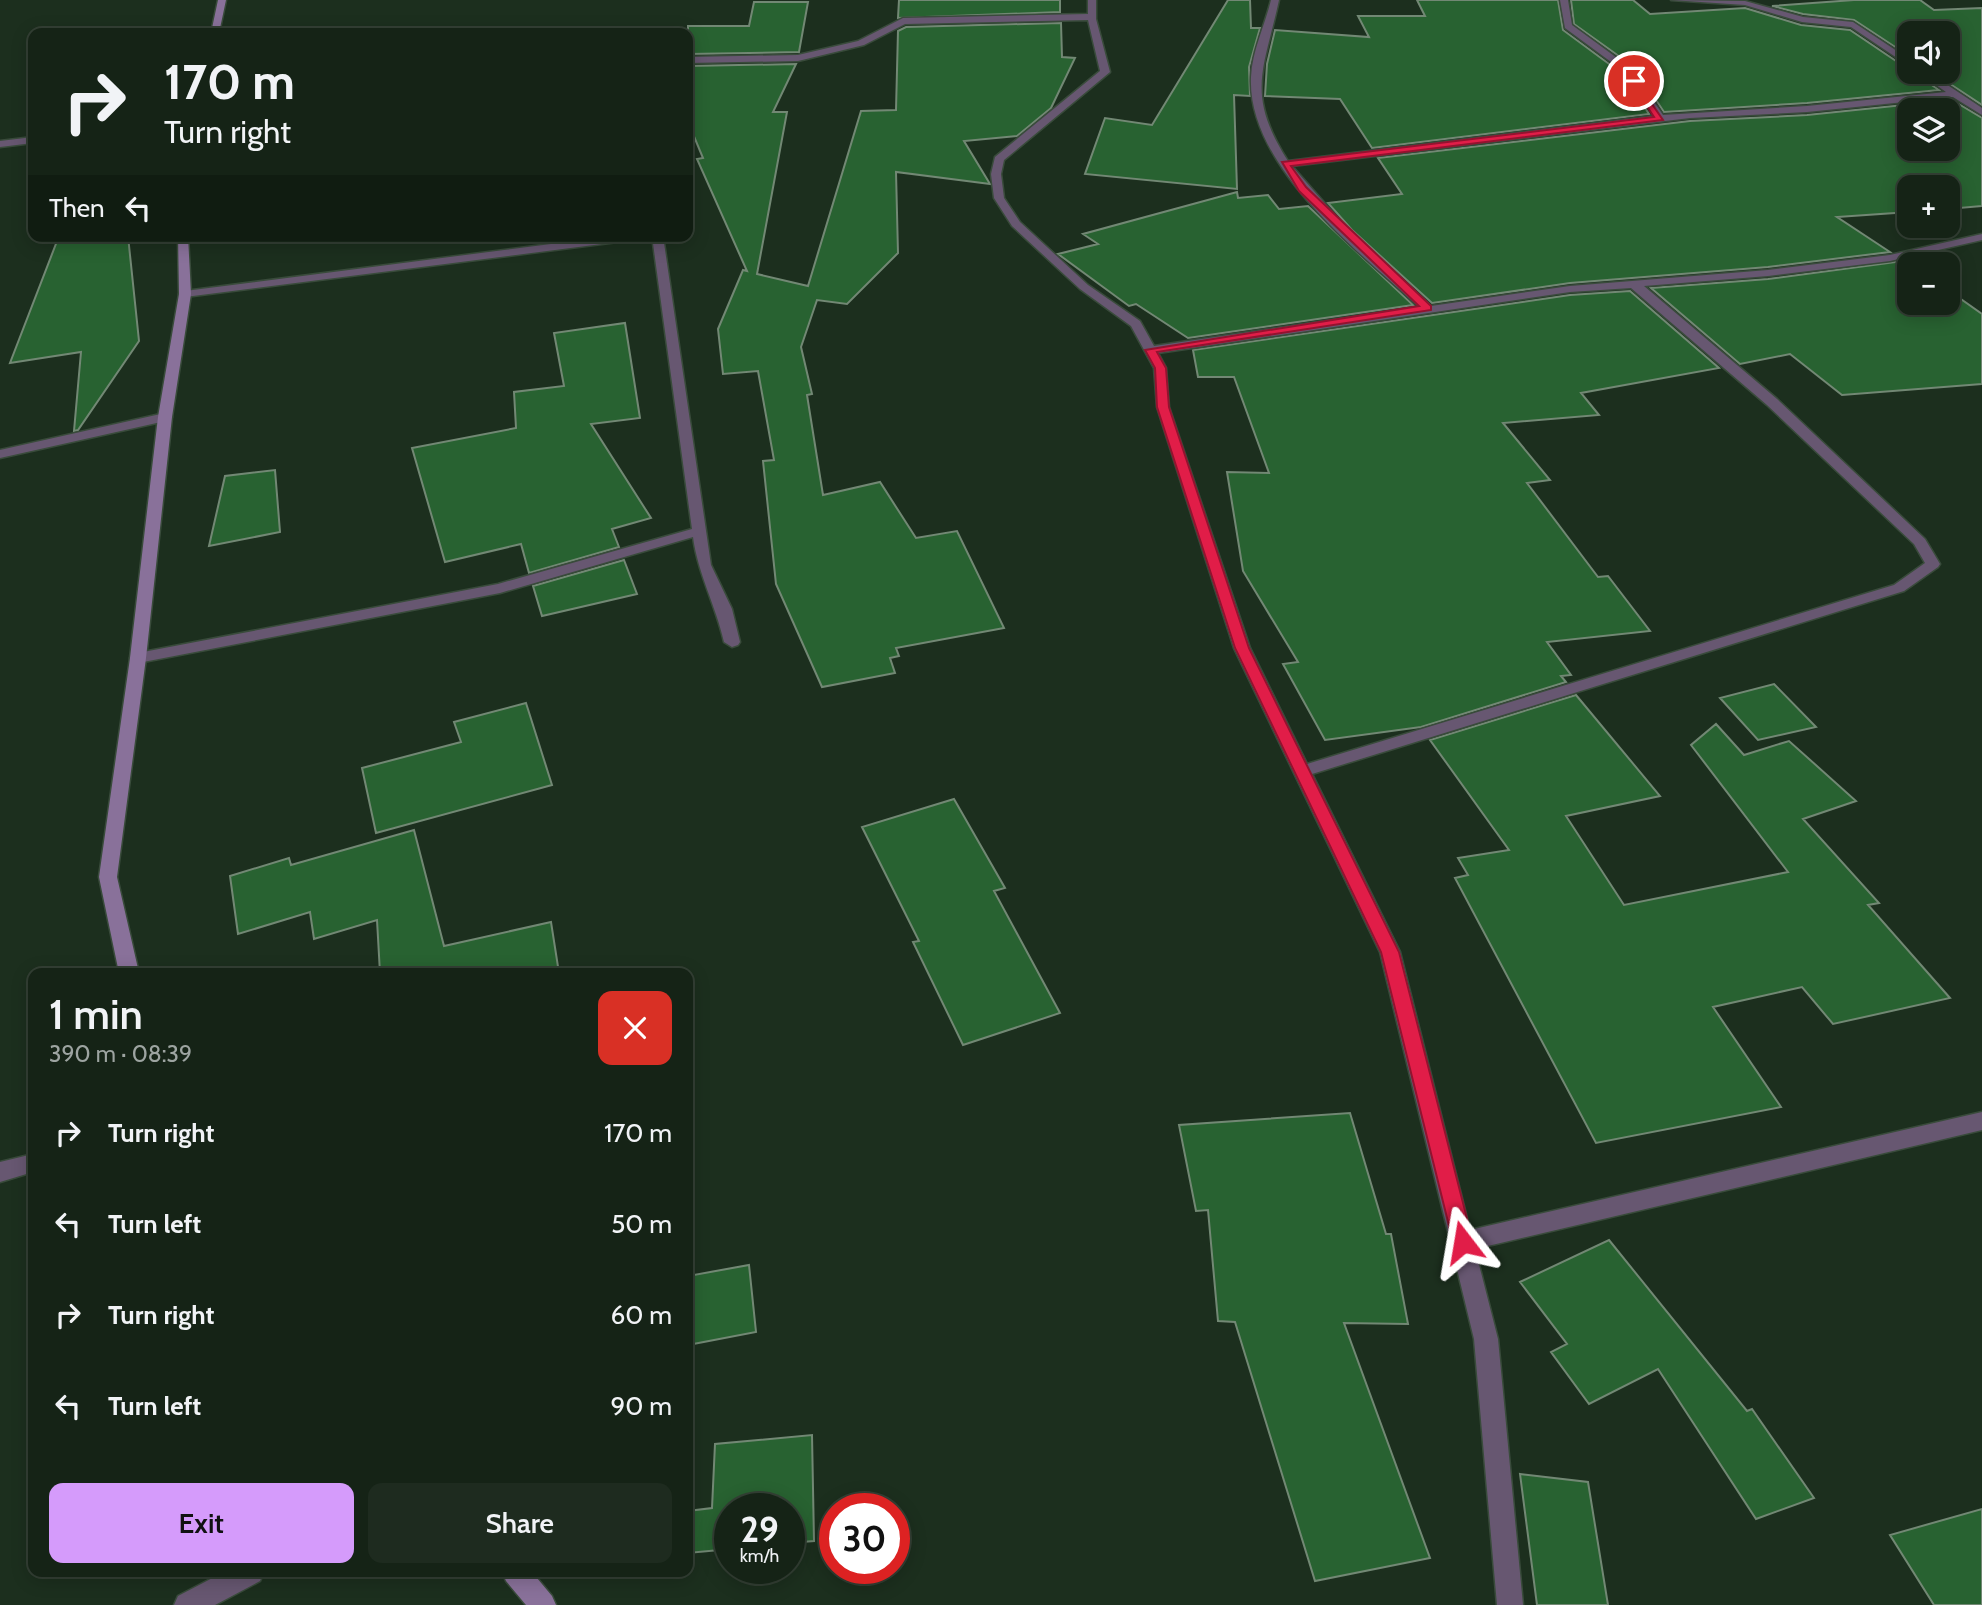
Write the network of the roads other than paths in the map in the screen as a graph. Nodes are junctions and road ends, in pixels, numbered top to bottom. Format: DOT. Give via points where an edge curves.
graph roads {
  1 [pos="222,0"];
  2 [pos="1092,0"];
  3 [pos="1275,0"];
  4 [pos="1564,0"];
  5 [pos="1675,0"];
  6 [pos="1089,17"];
  7 [pos="216,28"];
  8 [pos="1897,55"];
  9 [pos="693,60"];
  10 [pos="1938,84"];
  11 [pos="1952,94"];
  12 [pos="1982,112"];
  13 [pos="1660,118"];
  14 [pos="28,141"];
  15 [pos="0,144"];
  16 [pos="1285,164"];
  17 [pos="1982,237"];
  18 [pos="183,242"];
  19 [pos="594,242"];
  20 [pos="658,242"];
  21 [pos="1634,284"];
  22 [pos="185,294"];
  23 [pos="1427,308"];
  24 [pos="1150,350"];
  25 [pos="165,417"];
  26 [pos="0,454"];
  27 [pos="699,531"];
  28 [pos="732,642"];
  29 [pos="138,658"];
  30 [pos="1303,771"];
  31 [pos="128,968"];
  32 [pos="1982,1121"];
  33 [pos="28,1164"];
  34 [pos="0,1172"];
  35 [pos="1463,1242"];
  36 [pos="241,1577"];
  37 [pos="519,1577"];
  38 [pos="187,1605"];
  39 [pos="543,1605"];
  40 [pos="1510,1605"];
  1 -- 7 [label="street"];
  2 -- 6 [label="street"];
  3 -- 16 [label="street" via="1255,80 1262,120"];
  4 -- 13 [label="street" via="1569,26 1629,72"];
  5 -- 8 [label="street" via="1745,3 1802,19 1853,25"];
  6 -- 9 [label="street" via="903,21 861,43 798,58"];
  6 -- 24 [label="street" via="1105,72 999,159 999,198 1016,223 1083,287 1136,324"];
  10 -- 11 [label="street"];
  11 -- 12 [label="street"];
  11 -- 13 [label="street"];
  13 -- 16 [label="street"];
  14 -- 15 [label="street"];
  16 -- 23 [label="street" via="1302,189"];
  17 -- 21 [label="street" via="1890,258"];
  18 -- 22 [label="street"];
  19 -- 22 [label="street"];
  20 -- 27 [label="street"];
  21 -- 23 [label="street"];
  21 -- 30 [label="street" via="1772,402 1920,542 1933,564 1899,588"];
  22 -- 25 [label="street"];
  23 -- 24 [label="street"];
  24 -- 30 [label="street" via="1160,368 1163,407 1242,648"];
  25 -- 26 [label="street"];
  25 -- 29 [label="street"];
  27 -- 28 [label="street" via="704,565 724,609"];
  27 -- 29 [label="street" via="500,588"];
  29 -- 31 [label="street" via="108,877"];
  30 -- 35 [label="street" via="1390,952"];
  32 -- 35 [label="street"];
  33 -- 34 [label="street"];
  35 -- 40 [label="street" via="1486,1339"];
  36 -- 38 [label="street"];
  37 -- 39 [label="street"];
}
